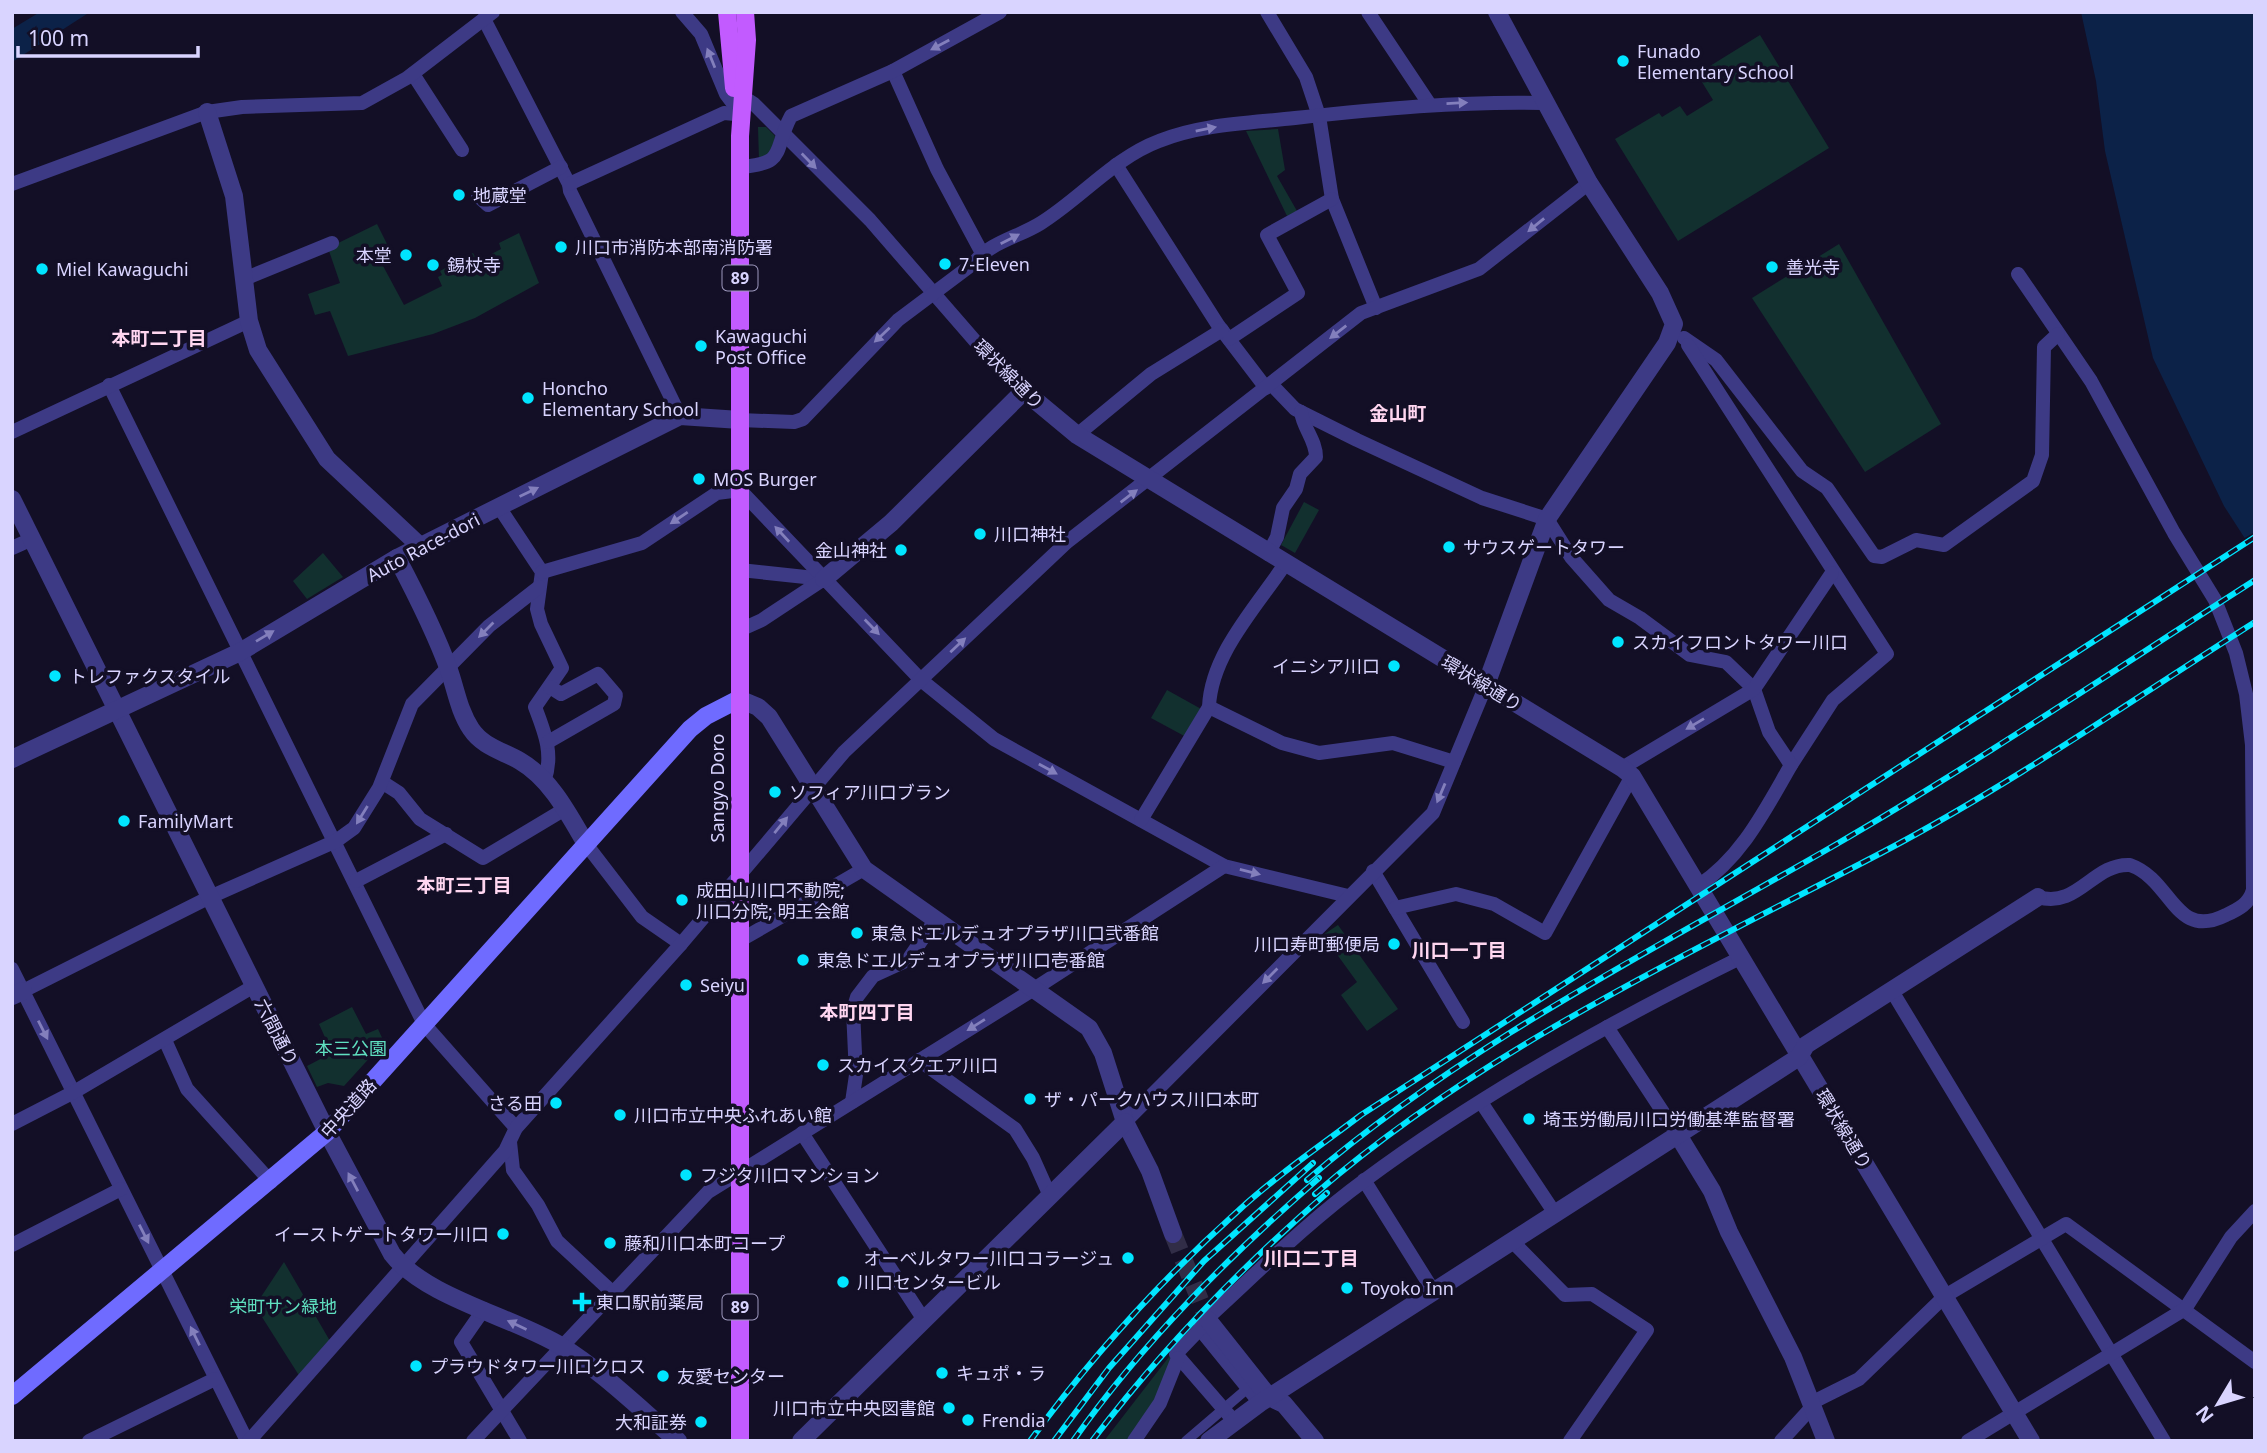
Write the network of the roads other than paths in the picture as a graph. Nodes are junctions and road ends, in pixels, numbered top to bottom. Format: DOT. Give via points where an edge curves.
graph roads {
  1 [pos="682,12"];
  2 [pos="727,12"];
  3 [pos="745,12"];
  4 [pos="1000,12"];
  5 [pos="1267,12"];
  6 [pos="1368,12"];
  7 [pos="1497,12"];
  8 [pos="488,16"];
  9 [pos="893,71"];
  10 [pos="413,74"];
  11 [pos="1544,103"];
  12 [pos="1430,105"];
  13 [pos="738,106"];
  14 [pos="207,112"];
  15 [pos="1319,116"];
  16 [pos="782,133"];
  17 [pos="461,150"];
  18 [pos="1116,165"];
  19 [pos="561,167"];
  20 [pos="740,167"];
  21 [pos="1589,183"];
  22 [pos="12,184"];
  23 [pos="569,184"];
  24 [pos="478,196"];
  25 [pos="1332,199"];
  26 [pos="332,243"];
  27 [pos="982,253"];
  28 [pos="2018,274"];
  29 [pos="244,279"];
  30 [pos="935,292"];
  31 [pos="1376,308"];
  32 [pos="248,321"];
  33 [pos="1679,331"];
  34 [pos="1225,334"];
  35 [pos="2058,334"];
  36 [pos="109,386"];
  37 [pos="1269,386"];
  38 [pos="1024,391"];
  39 [pos="1301,412"];
  40 [pos="680,416"];
  41 [pos="740,420"];
  42 [pos="12,432"];
  43 [pos="1077,435"];
  44 [pos="1150,480"];
  45 [pos="740,490"];
  46 [pos="12,499"];
  47 [pos="499,507"];
  48 [pos="1547,519"];
  49 [pos="32,539"];
  50 [pos="420,545"];
  51 [pos="12,548"];
  52 [pos="1268,554"];
  53 [pos="397,558"];
  54 [pos="1285,564"];
  55 [pos="740,570"];
  56 [pos="1832,573"];
  57 [pos="540,579"];
  58 [pos="824,579"];
  59 [pos="740,630"];
  60 [pos="240,652"];
  61 [pos="449,670"];
  62 [pos="921,680"];
  63 [pos="1486,685"];
  64 [pos="550,687"];
  65 [pos="1754,689"];
  66 [pos="739,699"];
  67 [pos="1209,707"];
  68 [pos="116,710"];
  69 [pos="548,742"];
  70 [pos="12,759"];
  71 [pos="1454,762"];
  72 [pos="1791,765"];
  73 [pos="1627,772"];
  74 [pos="382,782"];
  75 [pos="544,782"];
  76 [pos="813,786"];
  77 [pos="565,809"];
  78 [pos="1141,820"];
  79 [pos="446,834"];
  80 [pos="336,841"];
  81 [pos="586,844"];
  82 [pos="1224,866"];
  83 [pos="864,869"];
  84 [pos="1373,871"];
  85 [pos="738,877"];
  86 [pos="356,881"];
  87 [pos="1698,886"];
  88 [pos="1348,896"];
  89 [pos="210,897"];
  90 [pos="2038,897"];
  91 [pos="1395,908"];
  92 [pos="936,919"];
  93 [pos="739,941"];
  94 [pos="681,944"];
  95 [pos="1740,958"];
  96 [pos="12,970"];
  97 [pos="254,986"];
  98 [pos="1034,989"];
  99 [pos="1892,990"];
  100 [pos="18,993"];
  101 [pos="1463,1022"];
  102 [pos="424,1024"];
  103 [pos="1607,1027"];
  104 [pos="165,1040"];
  105 [pos="1799,1057"];
  106 [pos="919,1060"];
  107 [pos="74,1093"];
  108 [pos="852,1102"];
  109 [pos="1482,1102"];
  110 [pos="1125,1122"];
  111 [pos="12,1124"];
  112 [pos="327,1132"];
  113 [pos="802,1133"];
  114 [pos="513,1135"];
  115 [pos="1678,1135"];
  116 [pos="739,1173"];
  117 [pos="1364,1181"];
  118 [pos="271,1182"];
  119 [pos="121,1189"];
  120 [pos="1050,1196"];
  121 [pos="2255,1211"];
  122 [pos="1556,1215"];
  123 [pos="1173,1234"];
  124 [pos="2041,1237"];
  125 [pos="1513,1242"];
  126 [pos="12,1244"];
  127 [pos="402,1267"];
  128 [pos="163,1270"];
  129 [pos="612,1292"];
  130 [pos="1434,1292"];
  131 [pos="1945,1296"];
  132 [pos="484,1309"];
  133 [pos="2185,1309"];
  134 [pos="924,1320"];
  135 [pos="1207,1320"];
  136 [pos="563,1347"];
  137 [pos="2112,1356"];
  138 [pos="1178,1358"];
  139 [pos="2255,1362"];
  140 [pos="215,1379"];
  141 [pos="1248,1388"];
  142 [pos="12,1396"];
  143 [pos="1269,1398"];
  144 [pos="1812,1405"];
  145 [pos="503,1409"];
  146 [pos="2015,1413"];
  147 [pos="1229,1414"];
  148 [pos="481,1438"];
  149 [pos="1576,1438"];
  150 [pos="674,1439"];
  151 [pos="89,1441"];
  152 [pos="248,1441"];
  153 [pos="520,1441"];
  154 [pos="740,1441"];
  155 [pos="802,1441"];
  156 [pos="1134,1441"];
  157 [pos="1186,1441"];
  158 [pos="1209,1441"];
  159 [pos="1315,1441"];
  160 [pos="1781,1441"];
  161 [pos="1826,1441"];
  162 [pos="1968,1441"];
  163 [pos="2031,1441"];
  164 [pos="2164,1441"];
  13 -- 1 [label="street, one-way" via="726,94 701,34"];
  2 -- 13 [label="main road, Sangyo Doro / 89"];
  3 -- 13 [label="main road, Sangyo Doro / 89" via="747,40"];
  4 -- 9 [label="street, one-way"];
  5 -- 15 [label="street" via="1306,77"];
  6 -- 12 [label="street"];
  7 -- 11 [label="street"];
  8 -- 10 [label="street"];
  8 -- 19 [label="street"];
  9 -- 16 [label="street" via="791,116"];
  9 -- 27 [label="street" via="937,169"];
  10 -- 14 [label="street" via="362,103"];
  10 -- 17 [label="street"];
  12 -- 11 [label="street, one-way"];
  11 -- 21 [label="street"];
  12 -- 15 [label="street"];
  13 -- 16 [label="street, 環状線通り" via="754,104"];
  13 -- 20 [label="main road, Sangyo Doro / 89"];
  13 -- 23 [label="street"];
  14 -- 22 [label="street"];
  14 -- 29 [label="street" via="234,196"];
  18 -- 15 [label="street, one-way" via="1157,141 1186,133"];
  15 -- 25 [label="street"];
  16 -- 20 [label="street" via="774,159 766,165"];
  16 -- 30 [label="street, 環状線通り, one-way"];
  27 -- 18 [label="street, one-way" via="1040,223"];
  18 -- 34 [label="street"];
  19 -- 23 [label="street"];
  19 -- 24 [label="street" via="488,205"];
  20 -- 41 [label="main road, Sangyo Doro / 89"];
  21 -- 31 [label="street, one-way" via="1479,269"];
  21 -- 33 [label="street" via="1660,293"];
  23 -- 40 [label="street"];
  25 -- 31 [label="street"];
  25 -- 34 [label="street" via="1267,235 1298,293"];
  26 -- 29 [label="street"];
  27 -- 30 [label="street"];
  28 -- 35 [label="street"];
  29 -- 32 [label="street"];
  30 -- 38 [label="street, 環状線通り"];
  30 -- 41 [label="street, one-way" via="864,352 803,419"];
  31 -- 37 [label="street, one-way" via="1361,313"];
  32 -- 36 [label="street"];
  32 -- 50 [label="street" via="258,350 327,459"];
  33 -- 35 [label="street" via="1716,360 1802,471 1827,488 1874,556 1882,557 1916,540 1944,545 2033,481 2042,455 2045,347"];
  33 -- 48 [label="street"];
  33 -- 56 [label="street"];
  34 -- 37 [label="street"];
  34 -- 43 [label="street" via="1151,374"];
  35 -- 90 [label="street" via="2091,381 2215,600 2236,653 2252,746 2253,890 2239,909 2203,924 2185,917 2153,878 2130,865 2109,869 2062,900"];
  36 -- 42 [label="street"];
  36 -- 60 [label="street"];
  37 -- 39 [label="street"];
  37 -- 44 [label="street"];
  38 -- 43 [label="street, 環状線通り"];
  38 -- 58 [label="street" via="891,523"];
  39 -- 48 [label="street" via="1482,498"];
  39 -- 52 [label="street" via="1316,457 1300,474 1283,508"];
  40 -- 41 [label="street"];
  47 -- 40 [label="street, Auto Race-dori, one-way"];
  41 -- 45 [label="main road, Sangyo Doro / 89"];
  43 -- 44 [label="street, 環状線通り"];
  44 -- 52 [label="street, 環状線通り"];
  62 -- 44 [label="street, one-way" via="1067,542"];
  45 -- 55 [label="main road, Sangyo Doro / 89"];
  45 -- 57 [label="street, one-way" via="718,493 642,543"];
  58 -- 45 [label="street, one-way"];
  46 -- 49 [label="street, 六間通り"];
  47 -- 50 [label="street, Auto Race-dori"];
  47 -- 57 [label="street"];
  48 -- 63 [label="street"];
  48 -- 65 [label="street" via="1571,557 1609,600 1690,655 1726,663"];
  49 -- 51 [label="street"];
  49 -- 68 [label="street, 六間通り"];
  50 -- 53 [label="street, Auto Race-dori"];
  52 -- 54 [label="street, 環状線通り"];
  60 -- 53 [label="street, Auto Race-dori, one-way"];
  53 -- 61 [label="street"];
  54 -- 63 [label="street, 環状線通り"];
  54 -- 67 [label="street" via="1223,656"];
  55 -- 58 [label="street"];
  55 -- 59 [label="main road, Sangyo Doro / 89"];
  56 -- 65 [label="street"];
  56 -- 72 [label="street" via="1887,654 1833,700"];
  57 -- 61 [label="street, one-way" via="489,625"];
  57 -- 64 [label="street" via="537,609 562,668"];
  58 -- 59 [label="street"];
  58 -- 62 [label="street, one-way"];
  59 -- 66 [label="main road, Sangyo Doro / 89"];
  60 -- 68 [label="street, Auto Race-dori"];
  60 -- 80 [label="street"];
  61 -- 74 [label="street" via="412,704"];
  61 -- 75 [label="street" via="472,731"];
  62 -- 76 [label="street"];
  62 -- 78 [label="street, one-way" via="995,739"];
  63 -- 71 [label="street"];
  63 -- 73 [label="street, 環状線通り"];
  64 -- 69 [label="street" via="535,707"];
  64 -- 69 [label="street" via="561,694 598,674 616,700"];
  65 -- 72 [label="street" via="1769,732"];
  65 -- 73 [label="street, one-way"];
  66 -- 76 [label="street" via="769,717"];
  66 -- 81 [label="main road, 中央道路" via="690,729"];
  66 -- 85 [label="main road, Sangyo Doro / 89"];
  67 -- 71 [label="street" via="1282,743 1319,753 1393,743"];
  67 -- 78 [label="street"];
  68 -- 70 [label="street, Auto Race-dori"];
  68 -- 89 [label="street, 六間通り"];
  69 -- 75 [label="street"];
  71 -- 84 [label="street, one-way" via="1433,813"];
  72 -- 87 [label="street" via="1754,828 1723,868"];
  73 -- 87 [label="street, 環状線通り"];
  73 -- 91 [label="street" via="1545,933 1494,904 1456,894"];
  74 -- 79 [label="street" via="399,793 420,819"];
  74 -- 80 [label="street, one-way" via="354,828"];
  75 -- 77 [label="street"];
  76 -- 83 [label="street"];
  85 -- 76 [label="street, one-way"];
  77 -- 79 [label="street" via="483,858"];
  77 -- 81 [label="street"];
  78 -- 82 [label="street"];
  79 -- 86 [label="street"];
  80 -- 86 [label="street"];
  80 -- 89 [label="street"];
  81 -- 94 [label="street" via="642,917"];
  81 -- 102 [label="main road, 中央道路"];
  82 -- 88 [label="street, one-way"];
  82 -- 98 [label="street"];
  83 -- 92 [label="street"];
  83 -- 93 [label="street"];
  84 -- 88 [label="street"];
  84 -- 91 [label="street"];
  85 -- 93 [label="main road, Sangyo Doro / 89"];
  85 -- 94 [label="street"];
  86 -- 102 [label="street"];
  87 -- 95 [label="street, 環状線通り"];
  88 -- 110 [label="street, one-way"];
  89 -- 97 [label="street, 六間通り"];
  89 -- 100 [label="street"];
  90 -- 99 [label="street"];
  91 -- 101 [label="street"];
  92 -- 98 [label="street"];
  92 -- 108 [label="street" via="908,960 873,976 857,997"];
  93 -- 116 [label="main road, Sangyo Doro / 89"];
  94 -- 114 [label="street"];
  95 -- 103 [label="street"];
  95 -- 105 [label="street, 環状線通り"];
  96 -- 100 [label="street"];
  97 -- 104 [label="street"];
  97 -- 112 [label="street, 六間通り"];
  98 -- 106 [label="street, one-way"];
  98 -- 110 [label="street" via="1089,1028 1103,1053"];
  99 -- 105 [label="street" via="1806,1045"];
  99 -- 124 [label="street"];
  100 -- 107 [label="street, one-way"];
  102 -- 112 [label="main road, 中央道路"];
  102 -- 114 [label="street"];
  103 -- 109 [label="street"];
  103 -- 115 [label="street"];
  104 -- 107 [label="street"];
  104 -- 118 [label="street" via="187,1089"];
  105 -- 115 [label="street"];
  105 -- 131 [label="street, 環状線通り"];
  106 -- 108 [label="street"];
  106 -- 120 [label="street" via="1015,1129"];
  107 -- 111 [label="street"];
  107 -- 119 [label="street"];
  108 -- 113 [label="street"];
  109 -- 117 [label="street"];
  109 -- 122 [label="street"];
  110 -- 120 [label="street"];
  110 -- 123 [label="street" via="1150,1171"];
  112 -- 118 [label="main road, 中央道路"];
  127 -- 112 [label="street, 六間通り, one-way"];
  113 -- 116 [label="street"];
  113 -- 134 [label="street"];
  114 -- 127 [label="street" via="505,1151"];
  114 -- 129 [label="street" via="513,1170 556,1241"];
  115 -- 122 [label="street"];
  115 -- 144 [label="street" via="1712,1191"];
  116 -- 129 [label="street" via="699,1201"];
  116 -- 154 [label="main road, Sangyo Doro / 89"];
  117 -- 130 [label="street"];
  117 -- 135 [label="street"];
  118 -- 128 [label="main road, 中央道路"];
  119 -- 126 [label="street"];
  119 -- 128 [label="street, one-way"];
  120 -- 134 [label="street"];
  121 -- 133 [label="street" via="2231,1237"];
  122 -- 125 [label="street"];
  124 -- 131 [label="street"];
  124 -- 133 [label="street" via="2066,1224"];
  124 -- 137 [label="street"];
  125 -- 130 [label="street"];
  125 -- 149 [label="street" via="1565,1295 1592,1294 1647,1330"];
  127 -- 132 [label="street, 六間通り"];
  127 -- 152 [label="street"];
  140 -- 128 [label="street, one-way"];
  128 -- 142 [label="main road, 中央道路"];
  129 -- 136 [label="street"];
  130 -- 143 [label="street"];
  131 -- 144 [label="street" via="1859,1379"];
  131 -- 146 [label="street, 環状線通り"];
  136 -- 132 [label="street, 六間通り, one-way"];
  132 -- 145 [label="street" via="461,1342"];
  133 -- 137 [label="street"];
  133 -- 139 [label="street"];
  134 -- 155 [label="street"];
  135 -- 138 [label="street" via="1176,1354"];
  135 -- 141 [label="street"];
  135 -- 143 [label="street"];
  136 -- 145 [label="street"];
  136 -- 150 [label="street, 六間通り"];
  137 -- 146 [label="street"];
  137 -- 164 [label="street"];
  138 -- 147 [label="street"];
  138 -- 156 [label="street" via="1160,1403"];
  140 -- 151 [label="street"];
  140 -- 152 [label="street"];
  141 -- 143 [label="street"];
  141 -- 147 [label="street"];
  143 -- 147 [label="street"];
  143 -- 159 [label="street" via="1284,1404"];
  144 -- 160 [label="street"];
  144 -- 161 [label="street"];
  145 -- 148 [label="street"];
  145 -- 153 [label="street"];
  146 -- 162 [label="street"];
  146 -- 163 [label="street, 環状線通り"];
  147 -- 157 [label="street"];
  147 -- 158 [label="street"];
}
